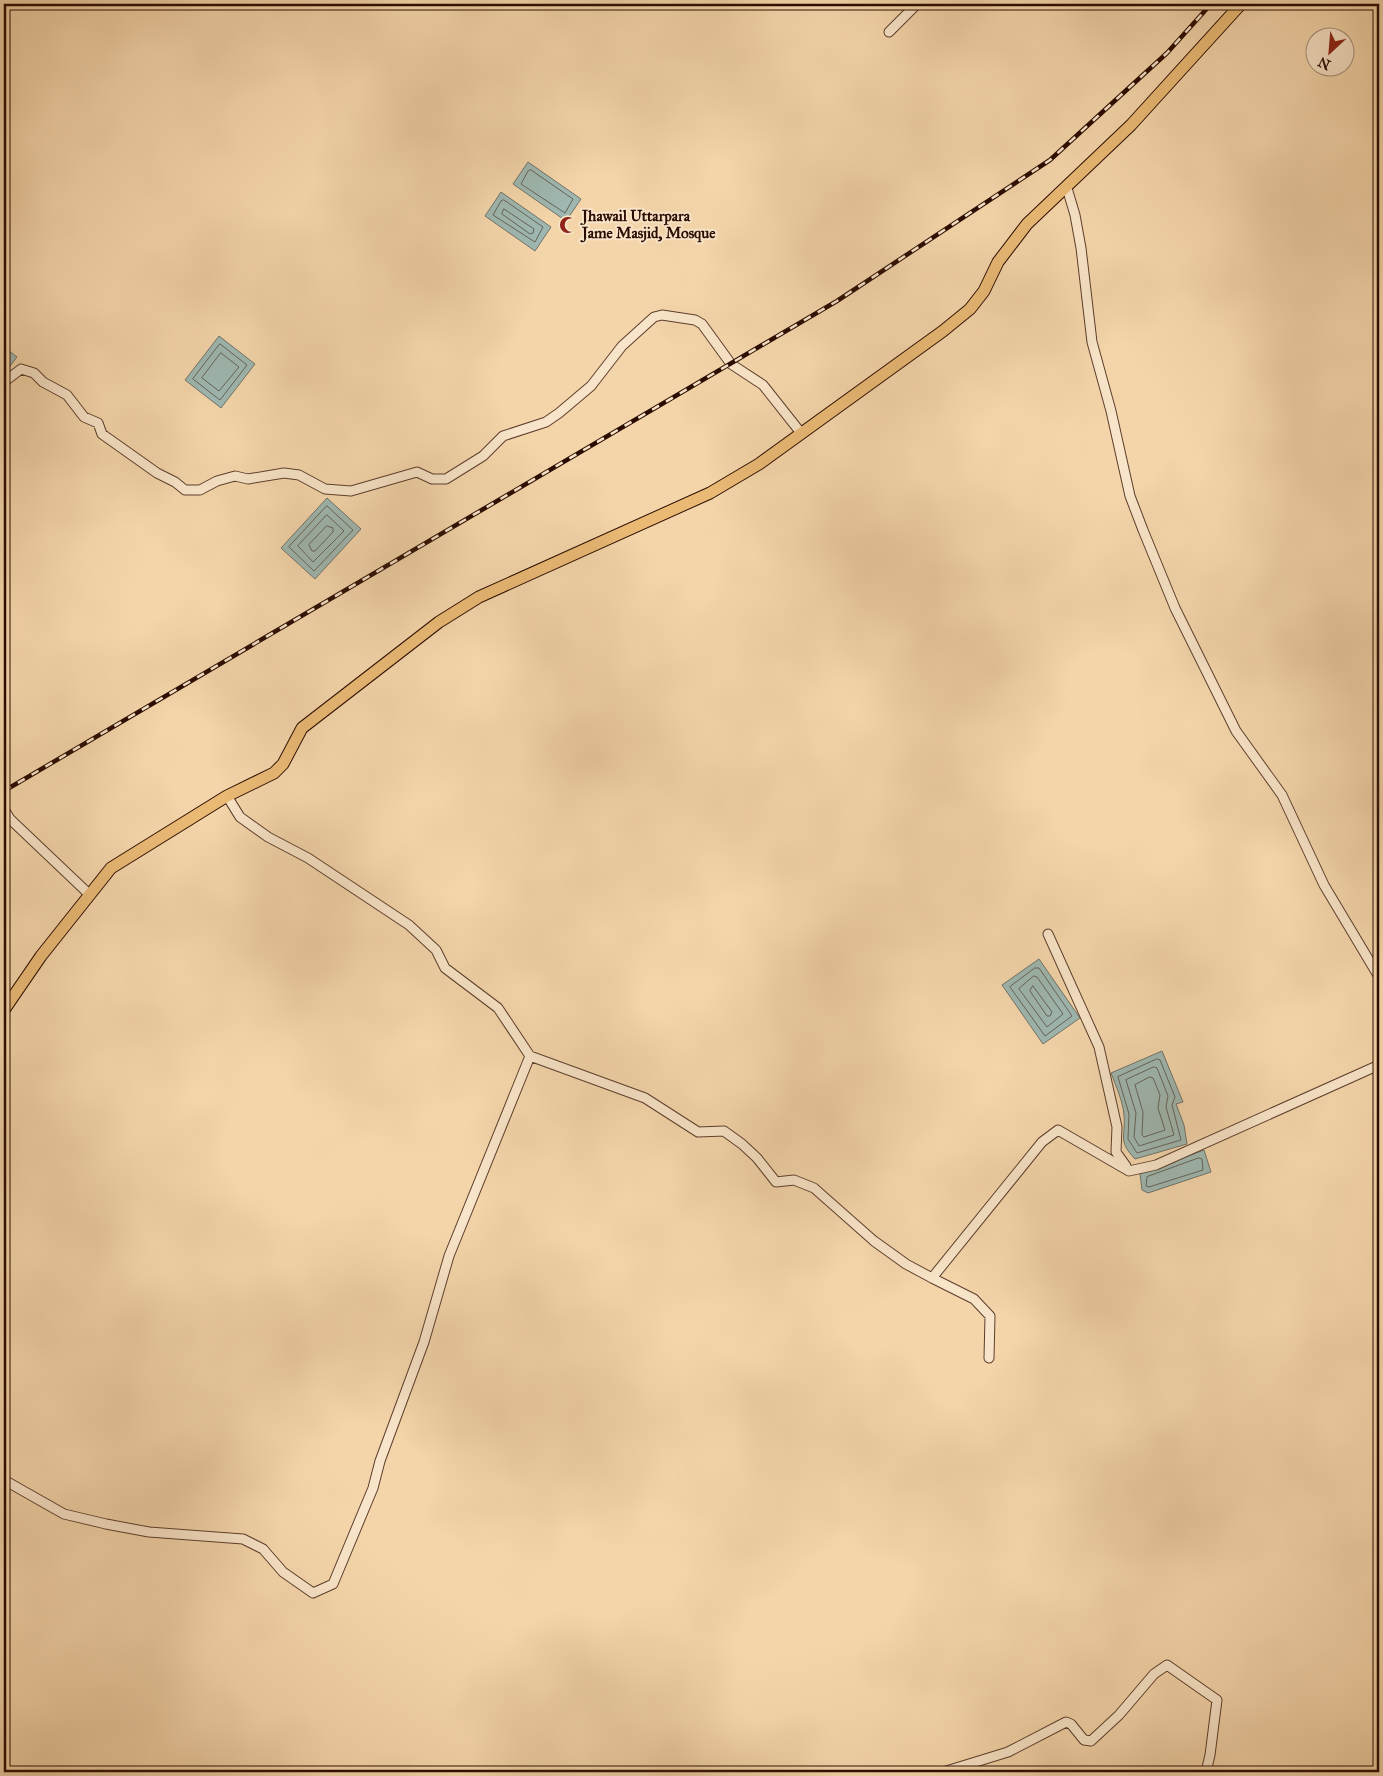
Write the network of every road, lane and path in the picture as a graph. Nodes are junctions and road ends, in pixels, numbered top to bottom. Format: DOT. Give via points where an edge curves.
graph roads {
  1 [pos="917,4"];
  2 [pos="1241,4"];
  3 [pos="889,32"];
  4 [pos="1067,188"];
  5 [pos="4,382"];
  6 [pos="801,434"];
  7 [pos="227,796"];
  8 [pos="4,809"];
  9 [pos="90,895"];
  10 [pos="1048,934"];
  11 [pos="1379,977"];
  12 [pos="4,1010"];
  13 [pos="530,1056"];
  14 [pos="1379,1065"];
  15 [pos="1129,1171"];
  16 [pos="932,1278"];
  17 [pos="989,1358"];
  18 [pos="4,1480"];
  19 [pos="943,1772"];
  20 [pos="1206,1772"];
  1 -- 3 [label="street"];
  2 -- 4 [label="main road" via="1176,77"];
  4 -- 6 [label="main road" via="1026,224 1012,241 970,309"];
  4 -- 11 [label="street" via="1081,248 1092,342 1130,496 1143,530 1175,608 1236,731 1282,795 1324,885"];
  5 -- 6 [label="street" via="21,369 34,373 67,395 84,416 98,423 102,434 185,490 200,490 217,480 235,476 248,479 284,473 299,475 325,489 351,491 417,472 432,479 446,479 483,456 503,436 551,419 591,386 622,346 654,317 662,315 702,324 731,364 763,385"];
  6 -- 7 [label="main road" via="710,493 479,597 440,622 302,728 283,764 274,773"];
  7 -- 9 [label="main road" via="111,868"];
  7 -- 13 [label="street" via="240,817 268,837 308,858 409,925 436,950 444,968 498,1008"];
  8 -- 9 [label="street" via="10,819"];
  9 -- 12 [label="main road" via="40,956"];
  10 -- 15 [label="street" via="1099,1047 1117,1127 1116,1152"];
  13 -- 16 [label="street" via="645,1098 698,1132 724,1131 752,1153 776,1182 794,1180 814,1188 874,1241"];
  13 -- 18 [label="street" via="449,1256 424,1342 383,1451 373,1488 333,1584 313,1593 283,1572 263,1549 243,1538 149,1532 64,1514"];
  14 -- 15 [label="street" via="1156,1165"];
  15 -- 16 [label="street" via="1058,1130 1042,1142"];
  16 -- 17 [label="street" via="974,1299 990,1316"];
  19 -- 20 [label="street" via="1008,1752 1066,1722 1084,1740 1091,1741 1119,1715 1154,1674 1167,1665 1217,1700"];
}
